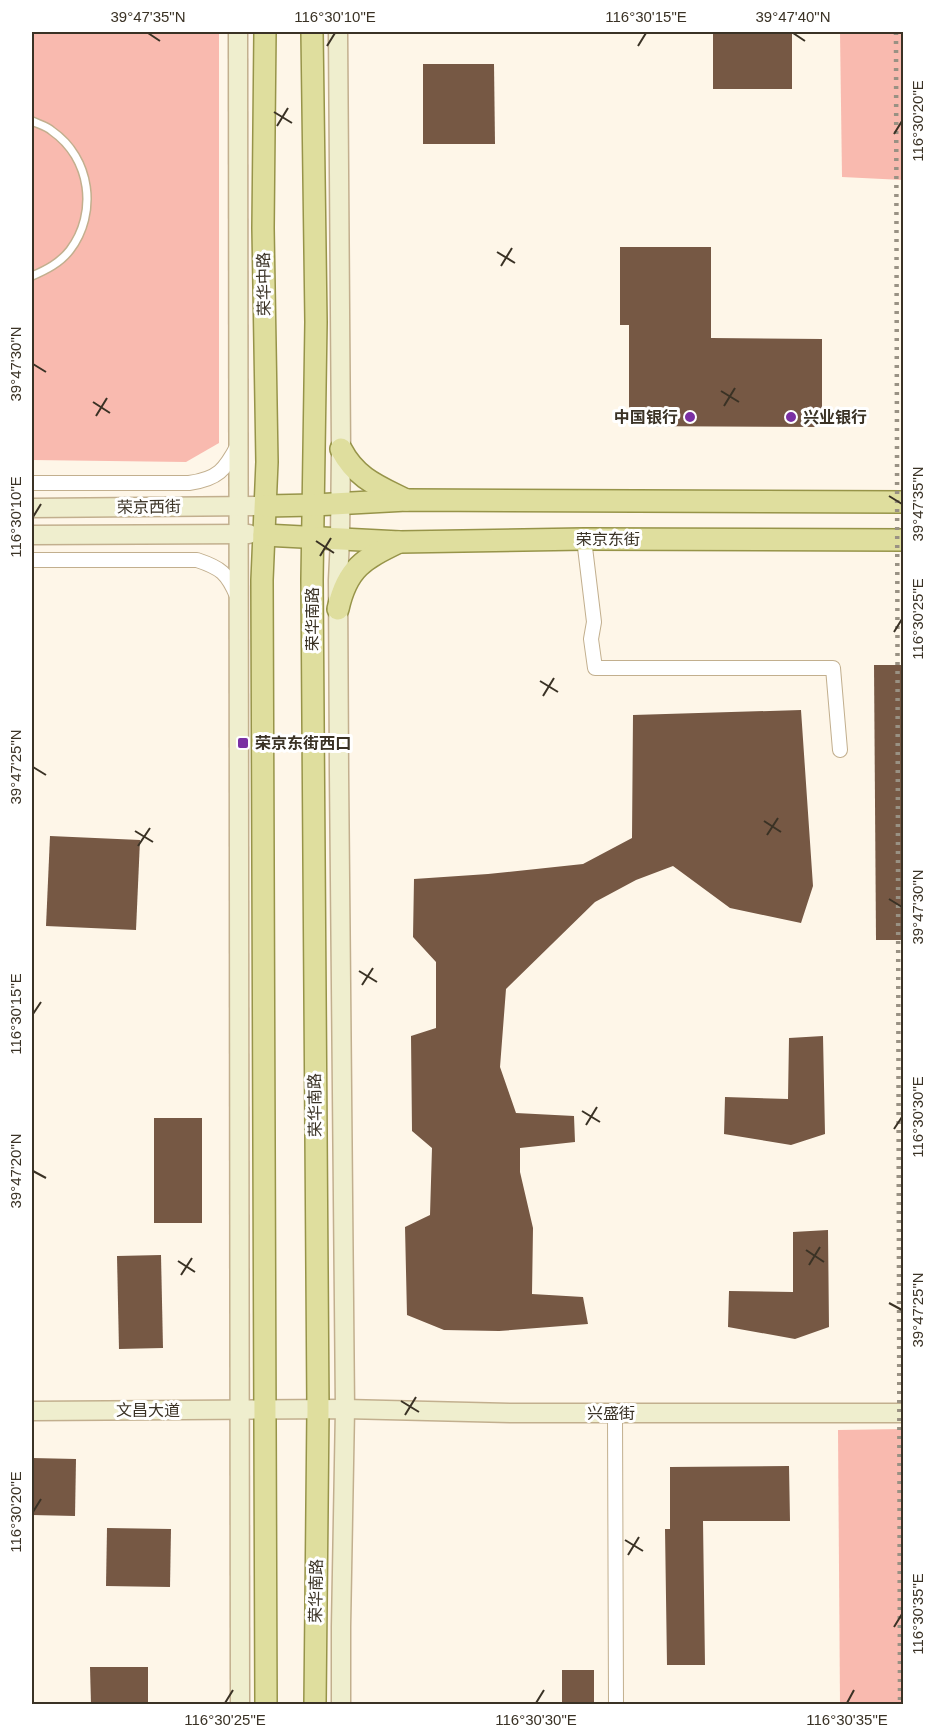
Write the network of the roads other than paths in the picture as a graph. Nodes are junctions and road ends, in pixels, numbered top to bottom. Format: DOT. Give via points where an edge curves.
graph roads {
  1 [pos="238,32"];
  2 [pos="265,32"];
  3 [pos="312,32"];
  4 [pos="338,32"];
  5 [pos="32,121"];
  6 [pos="263,228"];
  7 [pos="32,276"];
  8 [pos="239,289"];
  9 [pos="238,443"];
  10 [pos="341,448"];
  11 [pos="32,483"];
  12 [pos="407,500"];
  13 [pos="903,502"];
  14 [pos="341,504"];
  15 [pos="314,505"];
  16 [pos="238,506"];
  17 [pos="266,506"];
  18 [pos="32,508"];
  19 [pos="238,533"];
  20 [pos="32,535"];
  21 [pos="264,536"];
  22 [pos="313,538"];
  23 [pos="340,539"];
  24 [pos="584,539"];
  25 [pos="903,540"];
  26 [pos="400,542"];
  27 [pos="32,560"];
  28 [pos="238,598"];
  29 [pos="338,609"];
  30 [pos="840,750"];
  31 [pos="339,773"];
  32 [pos="313,833"];
  33 [pos="264,1148"];
  34 [pos="239,1208"];
  35 [pos="318,1409"];
  36 [pos="345,1409"];
  37 [pos="240,1410"];
  38 [pos="264,1410"];
  39 [pos="32,1411"];
  40 [pos="615,1413"];
  41 [pos="903,1413"];
  42 [pos="341,1627"];
  43 [pos="315,1700"];
  44 [pos="240,1704"];
  45 [pos="266,1704"];
  46 [pos="341,1704"];
  47 [pos="616,1704"];
  1 -- 8 [label="street"];
  2 -- 6 [label="main road, 荣华中路"];
  3 -- 15 [label="main road"];
  4 -- 10 [label="street"];
  5 -- 7 [label="lane" via="52,130 72,149 84,174 88,201 83,228 69,251 48,269"];
  6 -- 8 [label="street"];
  6 -- 17 [label="main road, 荣华中路"];
  8 -- 9 [label="street"];
  9 -- 11 [label="street" via="223,469 207,481"];
  9 -- 16 [label="street"];
  10 -- 12 [label="main road" via="358,473"];
  10 -- 14 [label="street"];
  12 -- 13 [label="main road"];
  12 -- 14 [label="main road"];
  14 -- 15 [label="main road"];
  14 -- 23 [label="street"];
  15 -- 17 [label="main road"];
  15 -- 22 [label="main road, 荣华南路"];
  16 -- 17 [label="street, 荣京西街"];
  16 -- 18 [label="street, 荣京西街"];
  16 -- 19 [label="street"];
  17 -- 21 [label="main road, 荣华中路"];
  19 -- 20 [label="street, 荣京西街"];
  19 -- 21 [label="street, 荣京西街"];
  19 -- 28 [label="street"];
  21 -- 22 [label="main road, 荣京东街"];
  21 -- 33 [label="main road"];
  22 -- 23 [label="main road, 荣京东街"];
  22 -- 32 [label="main road, 荣华南路"];
  23 -- 26 [label="main road, 荣京东街"];
  23 -- 29 [label="street"];
  24 -- 25 [label="main road, 荣京东街"];
  24 -- 26 [label="main road, 荣京东街"];
  24 -- 30 [label="street" via="595,668 833,668"];
  26 -- 29 [label="main road" via="354,570"];
  27 -- 28 [label="street" via="197,560 224,573"];
  28 -- 34 [label="street"];
  29 -- 31 [label="street"];
  31 -- 32 [label="street"];
  31 -- 36 [label="street"];
  32 -- 35 [label="main road, 荣华南路"];
  33 -- 34 [label="street"];
  33 -- 38 [label="main road"];
  34 -- 37 [label="street"];
  35 -- 36 [label="street, 兴盛街"];
  35 -- 38 [label="street, 兴盛街"];
  35 -- 43 [label="main road, 荣华南路"];
  36 -- 40 [label="street, 兴盛街"];
  36 -- 42 [label="street"];
  37 -- 38 [label="street, 文昌大道"];
  37 -- 39 [label="street, 文昌大道"];
  37 -- 44 [label="street"];
  38 -- 45 [label="main road"];
  40 -- 41 [label="street, 兴盛街"];
  40 -- 47 [label="street"];
  42 -- 43 [label="street"];
  42 -- 46 [label="street"];
}
